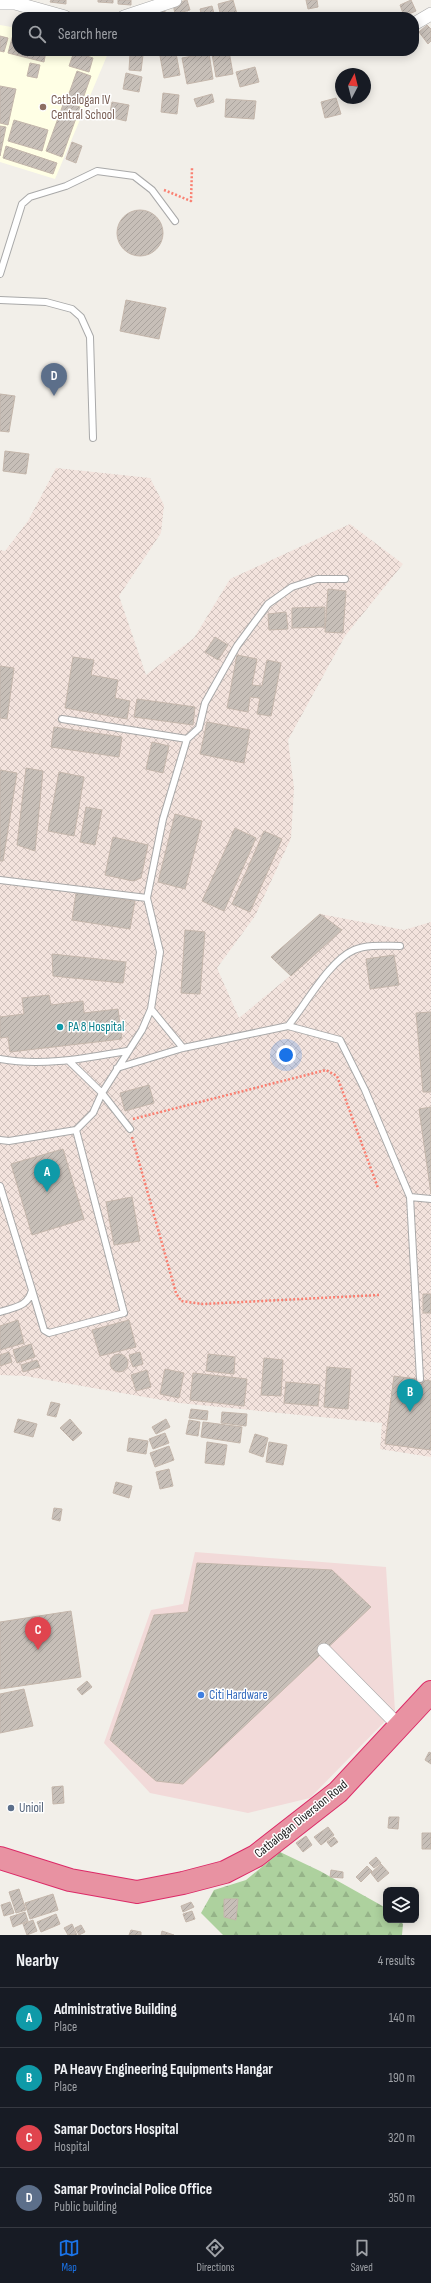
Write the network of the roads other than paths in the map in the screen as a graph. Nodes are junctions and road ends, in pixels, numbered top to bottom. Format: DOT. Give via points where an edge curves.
graph roads {
  1 [pos="175,0"];
  2 [pos="0,3"];
  3 [pos="47,12"];
  4 [pos="139,12"];
  5 [pos="431,14"];
  6 [pos="419,21"];
  7 [pos="175,221"];
  8 [pos="0,274"];
  9 [pos="0,300"];
  10 [pos="93,438"];
  11 [pos="345,579"];
  12 [pos="62,719"];
  13 [pos="187,739"];
  14 [pos="0,880"];
  15 [pos="146,898"];
  16 [pos="400,946"];
  17 [pos="151,1009"];
  18 [pos="288,1026"];
  19 [pos="183,1048"];
  20 [pos="127,1051"];
  21 [pos="0,1059"];
  22 [pos="69,1061"];
  23 [pos="117,1068"];
  24 [pos="102,1092"];
  25 [pos="130,1129"];
  26 [pos="76,1130"];
  27 [pos="0,1140"];
  28 [pos="0,1186"];
  29 [pos="410,1197"];
  30 [pos="431,1199"];
  31 [pos="32,1290"];
  32 [pos="0,1312"];
  33 [pos="420,1379"];
  34 [pos="324,1650"];
  35 [pos="431,1692"];
  36 [pos="400,1727"];
  37 [pos="0,1858"];
  1 -- 4 [label="street"];
  2 -- 3 [label="street" via="15,3"];
  5 -- 6 [label="street"];
  7 -- 8 [label="lane" via="152,190 134,176 97,171 66,186 30,196 22,204"];
  9 -- 10 [label="lane" via="46,302 72,309 81,317 90,337"];
  11 -- 13 [label="lane" via="310,581 292,587 268,604 237,646 205,703 199,728"];
  12 -- 13 [label="lane"];
  13 -- 15 [label="lane" via="163,819"];
  14 -- 15 [label="lane"];
  15 -- 17 [label="lane" via="160,952"];
  16 -- 18 [label="lane" via="374,946 354,950 329,970"];
  17 -- 19 [label="lane"];
  17 -- 20 [label="lane" via="142,1030"];
  18 -- 19 [label="lane"];
  18 -- 29 [label="lane" via="340,1040 365,1090"];
  19 -- 23 [label="lane"];
  20 -- 22 [label="lane"];
  20 -- 23 [label="lane"];
  21 -- 22 [label="lane"];
  22 -- 24 [label="lane"];
  23 -- 24 [label="lane"];
  24 -- 25 [label="lane"];
  24 -- 26 [label="lane" via="93,1113"];
  26 -- 27 [label="lane"];
  26 -- 31 [label="lane" via="124,1313 49,1333 44,1330"];
  28 -- 31 [label="lane"];
  29 -- 30 [label="lane"];
  29 -- 33 [label="lane"];
  31 -- 32 [label="lane" via="26,1304"];
  34 -- 36 [label="street"];
  35 -- 36 [label="highway, Catbalogan Diversion Road"];
  36 -- 37 [label="highway, Catbalogan Diversion Road" via="338,1792 256,1856 225,1872 137,1892 70,1880"];
}
